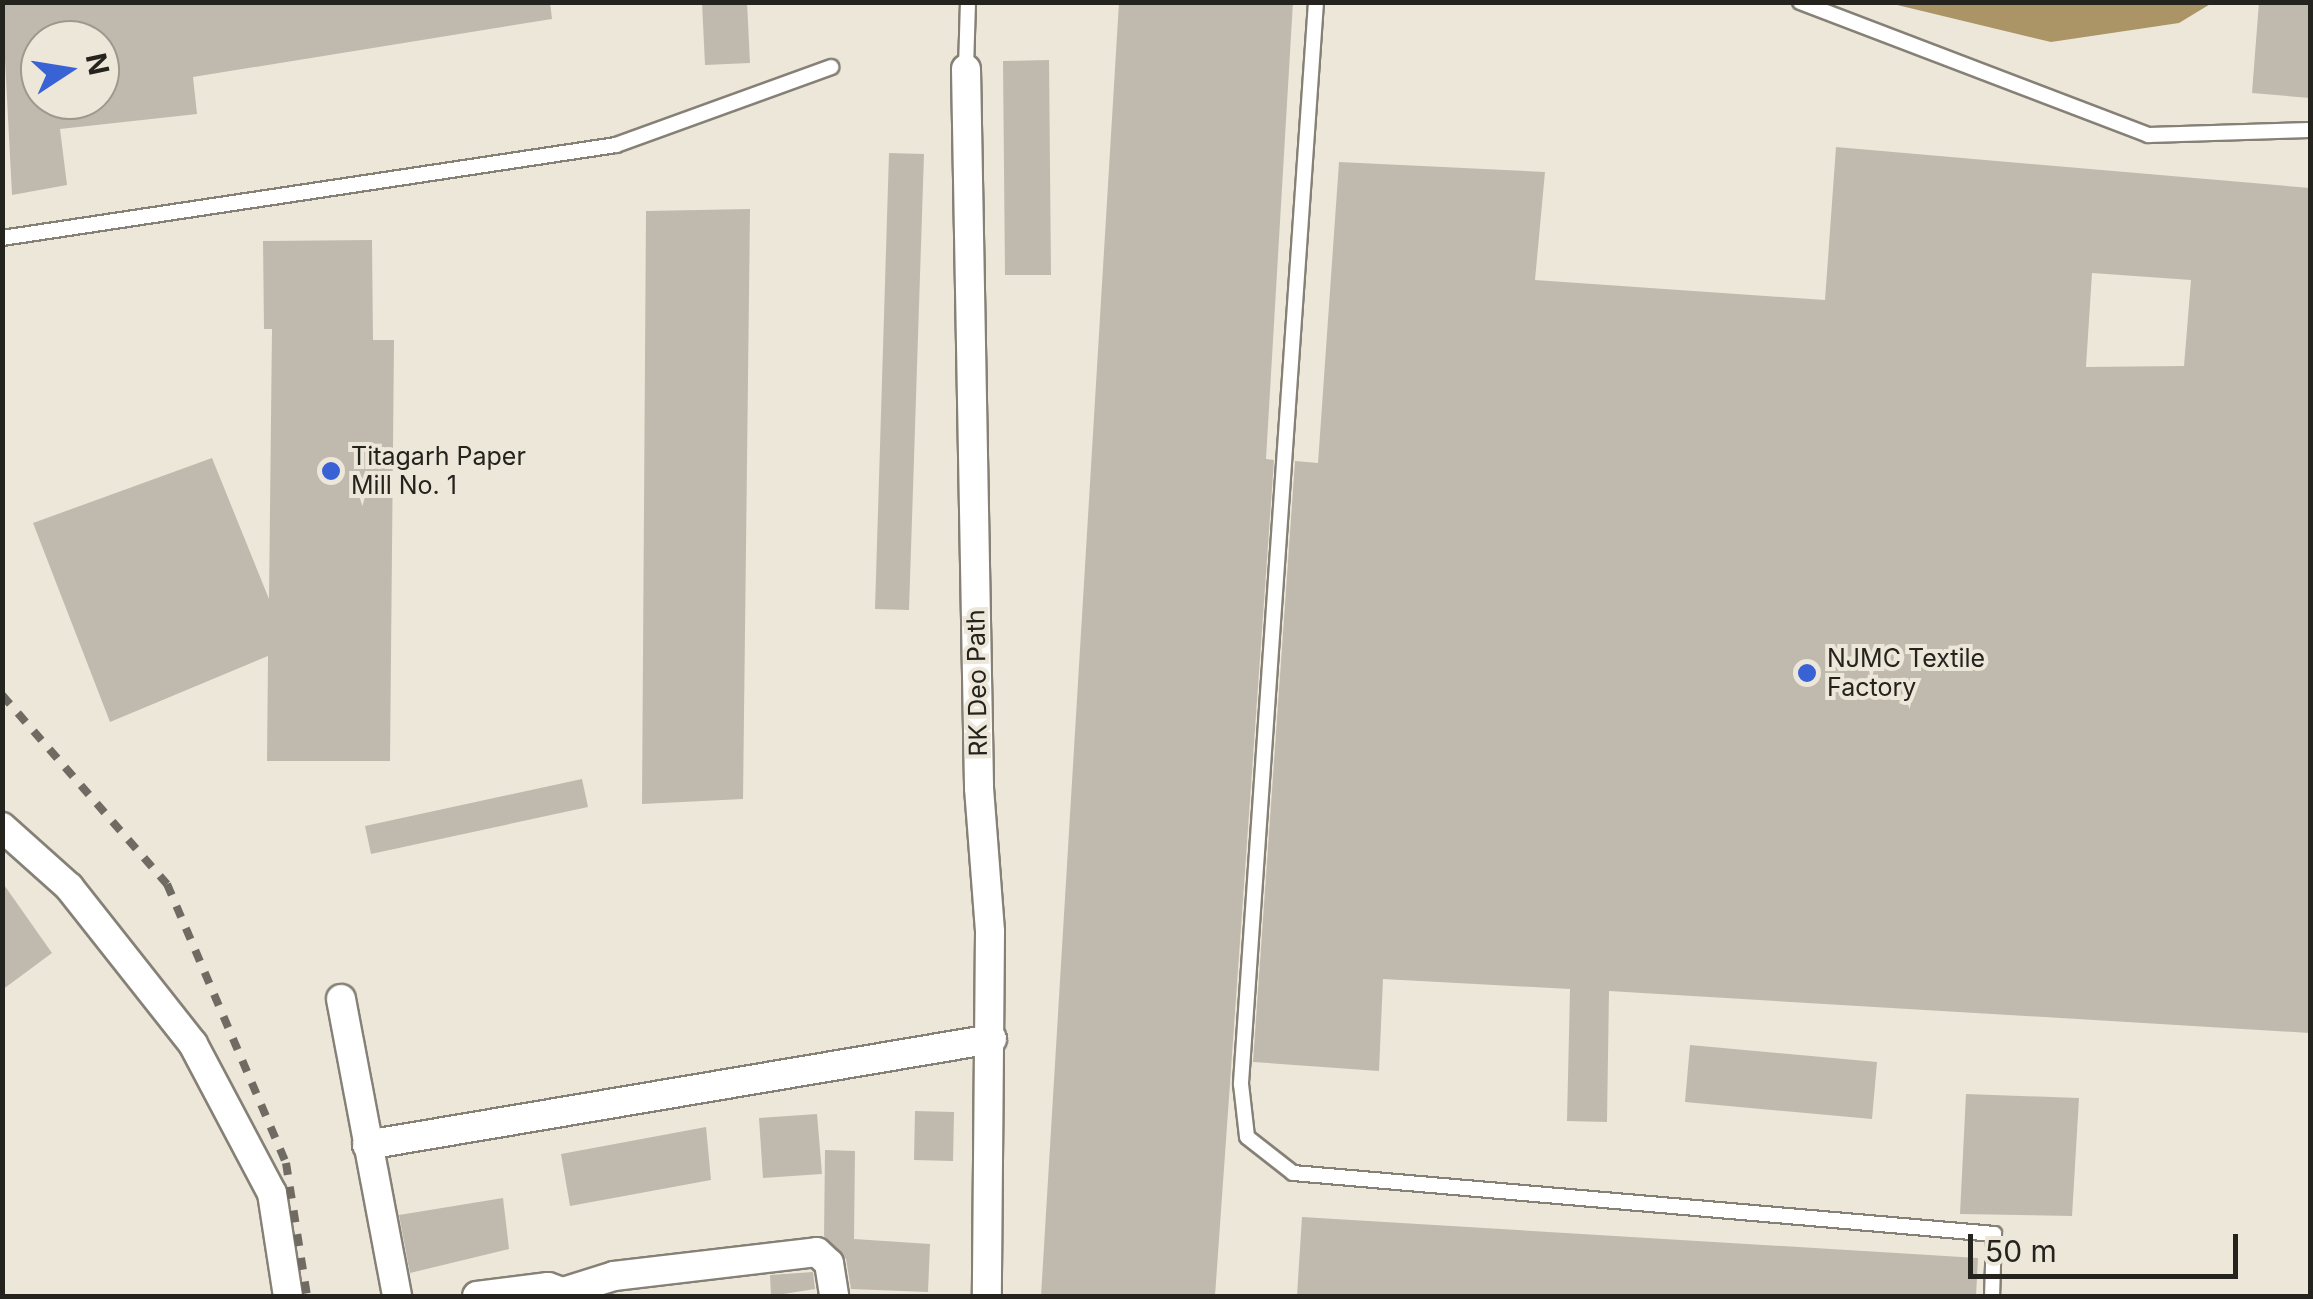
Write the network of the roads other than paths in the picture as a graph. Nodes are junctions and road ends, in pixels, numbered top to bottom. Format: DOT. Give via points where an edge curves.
graph roads {
  1 [pos="968,2"];
  2 [pos="1316,2"];
  3 [pos="1800,2"];
  4 [pos="831,67"];
  5 [pos="966,69"];
  6 [pos="2310,130"];
  7 [pos="2,238"];
  8 [pos="2,826"];
  9 [pos="341,999"];
  10 [pos="992,1039"];
  11 [pos="368,1145"];
  12 [pos="570,1294"];
  13 [pos="288,1296"];
  14 [pos="398,1296"];
  15 [pos="477,1296"];
  16 [pos="834,1296"];
  17 [pos="986,1296"];
  18 [pos="1992,1296"];
  1 -- 5 [label="lane"];
  2 -- 18 [label="lane" via="1241,1084 1247,1137 1294,1173 1994,1234"];
  3 -- 6 [label="lane" via="2148,134"];
  4 -- 7 [label="lane" via="616,145"];
  5 -- 10 [label="street, RK Deo Path"];
  8 -- 13 [label="street" via="69,888 194,1044 272,1194"];
  9 -- 11 [label="street"];
  10 -- 11 [label="street"];
  10 -- 17 [label="street, RK Deo Path"];
  11 -- 14 [label="street"];
  12 -- 15 [label="street"];
  12 -- 16 [label="street" via="614,1276 817,1252 830,1262"];
}
